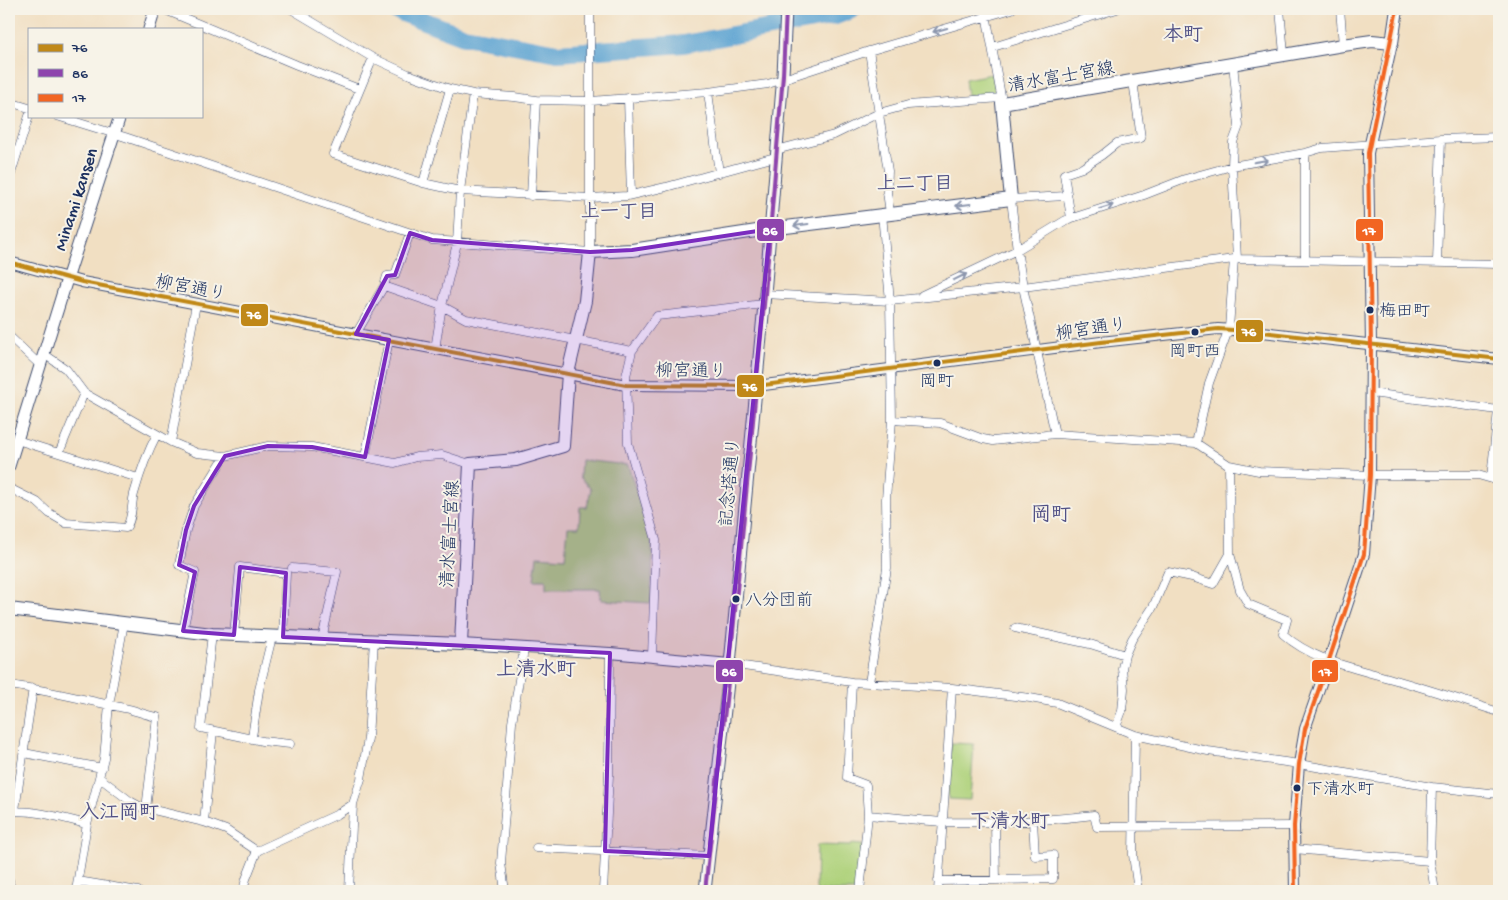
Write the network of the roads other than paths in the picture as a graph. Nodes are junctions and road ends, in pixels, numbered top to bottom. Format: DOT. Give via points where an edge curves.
graph roads {
  1 [pos="155,9"];
  2 [pos="163,9"];
  3 [pos="291,9"];
  4 [pos="786,9"];
  5 [pos="1012,9"];
  6 [pos="1116,9"];
  7 [pos="1280,9"];
  8 [pos="1340,9"];
  9 [pos="1398,9"];
  10 [pos="590,11"];
  11 [pos="986,13"];
  12 [pos="149,28"];
  13 [pos="1392,43"];
  14 [pos="1343,45"];
  15 [pos="993,47"];
  16 [pos="869,51"];
  17 [pos="1284,54"];
  18 [pos="373,58"];
  19 [pos="1233,63"];
  20 [pos="782,78"];
  21 [pos="1132,81"];
  22 [pos="359,89"];
  23 [pos="450,89"];
  24 [pos="708,92"];
  25 [pos="473,94"];
  26 [pos="591,98"];
  27 [pos="628,98"];
  28 [pos="536,100"];
  29 [pos="1002,101"];
  30 [pos="9,102"];
  31 [pos="28,108"];
  32 [pos="879,113"];
  33 [pos="28,118"];
  34 [pos="63,118"];
  35 [pos="119,118"];
  36 [pos="115,134"];
  37 [pos="1499,137"];
  38 [pos="1441,138"];
  39 [pos="1370,144"];
  40 [pos="1305,153"];
  41 [pos="776,154"];
  42 [pos="1232,166"];
  43 [pos="719,174"];
  44 [pos="9,180"];
  45 [pos="423,183"];
  46 [pos="460,190"];
  47 [pos="631,195"];
  48 [pos="531,196"];
  49 [pos="1066,196"];
  50 [pos="590,198"];
  51 [pos="1011,199"];
  52 [pos="886,214"];
  53 [pos="1070,218"];
  54 [pos="770,229"];
  55 [pos="410,233"];
  56 [pos="457,243"];
  57 [pos="1017,250"];
  58 [pos="590,252"];
  59 [pos="1236,259"];
  60 [pos="1305,260"];
  61 [pos="1369,260"];
  62 [pos="9,262"];
  63 [pos="1437,262"];
  64 [pos="1499,264"];
  65 [pos="67,279"];
  66 [pos="384,286"];
  67 [pos="1023,287"];
  68 [pos="916,298"];
  69 [pos="764,299"];
  70 [pos="890,301"];
  71 [pos="196,304"];
  72 [pos="442,306"];
  73 [pos="1228,328"];
  74 [pos="356,334"];
  75 [pos="9,336"];
  76 [pos="389,340"];
  77 [pos="576,341"];
  78 [pos="1371,344"];
  79 [pos="435,349"];
  80 [pos="1036,351"];
  81 [pos="632,352"];
  82 [pos="1499,358"];
  83 [pos="42,359"];
  84 [pos="892,368"];
  85 [pos="568,374"];
  86 [pos="626,385"];
  87 [pos="756,386"];
  88 [pos="84,393"];
  89 [pos="1370,394"];
  90 [pos="1499,401"];
  91 [pos="1498,410"];
  92 [pos="892,420"];
  93 [pos="157,434"];
  94 [pos="1055,434"];
  95 [pos="17,440"];
  96 [pos="171,442"];
  97 [pos="1196,443"];
  98 [pos="59,453"];
  99 [pos="226,456"];
  100 [pos="366,457"];
  101 [pos="470,464"];
  102 [pos="1229,465"];
  103 [pos="9,466"];
  104 [pos="1370,475"];
  105 [pos="138,478"];
  106 [pos="1490,478"];
  107 [pos="1499,481"];
  108 [pos="9,488"];
  109 [pos="1230,554"];
  110 [pos="292,568"];
  111 [pos="9,609"];
  112 [pos="124,623"];
  113 [pos="1015,628"];
  114 [pos="183,631"];
  115 [pos="212,634"];
  116 [pos="234,635"];
  117 [pos="277,637"];
  118 [pos="322,639"];
  119 [pos="374,640"];
  120 [pos="461,644"];
  121 [pos="524,648"];
  122 [pos="610,654"];
  123 [pos="1125,655"];
  124 [pos="652,657"];
  125 [pos="1330,660"];
  126 [pos="730,664"];
  127 [pos="852,682"];
  128 [pos="868,683"];
  129 [pos="9,685"];
  130 [pos="33,688"];
  131 [pos="952,688"];
  132 [pos="109,706"];
  133 [pos="1499,712"];
  134 [pos="1116,728"];
  135 [pos="214,731"];
  136 [pos="1135,735"];
  137 [pos="252,737"];
  138 [pos="290,744"];
  139 [pos="24,753"];
  140 [pos="1299,764"];
  141 [pos="102,768"];
  142 [pos="100,778"];
  143 [pos="1432,787"];
  144 [pos="1499,794"];
  145 [pos="352,804"];
  146 [pos="146,808"];
  147 [pos="12,811"];
  148 [pos="868,815"];
  149 [pos="1033,821"];
  150 [pos="204,822"];
  151 [pos="943,822"];
  152 [pos="995,822"];
  153 [pos="87,824"];
  154 [pos="1134,826"];
  155 [pos="1294,826"];
  156 [pos="536,848"];
  157 [pos="1294,849"];
  158 [pos="257,851"];
  159 [pos="606,851"];
  160 [pos="709,856"];
  161 [pos="1430,861"];
  162 [pos="9,880"];
  163 [pos="996,880"];
  164 [pos="78,881"];
  165 [pos="938,881"];
  166 [pos="11,891"];
  167 [pos="76,891"];
  168 [pos="135,891"];
  169 [pos="243,891"];
  170 [pos="350,891"];
  171 [pos="505,891"];
  172 [pos="603,891"];
  173 [pos="705,891"];
  174 [pos="860,891"];
  175 [pos="938,891"];
  176 [pos="1138,891"];
  177 [pos="1295,891"];
  178 [pos="1436,891"];
  1 -- 12 [label="main road"];
  2 -- 22 [label="street"];
  3 -- 18 [label="street"];
  4 -- 20 [label="main road, 記念塔通り"];
  5 -- 11 [label="street"];
  6 -- 15 [label="street"];
  7 -- 17 [label="street"];
  8 -- 14 [label="street"];
  9 -- 13 [label="main road"];
  10 -- 26 [label="street"];
  11 -- 15 [label="street"];
  11 -- 16 [label="street, one-way"];
  13 -- 14 [label="main road, 清水富士宮線" via="1372,41"];
  13 -- 39 [label="street"];
  14 -- 17 [label="main road, 清水富士宮線"];
  15 -- 29 [label="street"];
  16 -- 20 [label="street"];
  16 -- 32 [label="street"];
  17 -- 19 [label="main road, 清水富士宮線"];
  18 -- 22 [label="street"];
  18 -- 23 [label="street"];
  19 -- 21 [label="main road, 清水富士宮線"];
  19 -- 42 [label="street" via="1238,126"];
  20 -- 24 [label="street" via="768,84"];
  20 -- 41 [label="main road, 記念塔通り"];
  21 -- 29 [label="main road, 清水富士宮線"];
  21 -- 49 [label="street" via="1141,138 1117,143 1082,168 1064,174"];
  22 -- 45 [label="street" via="333,154"];
  23 -- 25 [label="street"];
  23 -- 45 [label="street"];
  24 -- 27 [label="street"];
  24 -- 43 [label="street"];
  25 -- 28 [label="street"];
  25 -- 46 [label="street"];
  26 -- 27 [label="street"];
  26 -- 28 [label="street"];
  26 -- 50 [label="street"];
  27 -- 47 [label="street"];
  28 -- 48 [label="street"];
  29 -- 32 [label="street" via="925,103"];
  29 -- 51 [label="main road, 清水富士宮線"];
  30 -- 31 [label="street"];
  32 -- 41 [label="street" via="834,135"];
  32 -- 52 [label="street" via="888,171"];
  33 -- 44 [label="street"];
  34 -- 36 [label="street"];
  35 -- 36 [label="main road, Minami kansen"];
  36 -- 55 [label="street"];
  36 -- 65 [label="main road, Minami kansen"];
  37 -- 38 [label="street"];
  38 -- 39 [label="street"];
  38 -- 63 [label="street"];
  39 -- 40 [label="street" via="1322,148"];
  39 -- 61 [label="street"];
  42 -- 40 [label="street, one-way"];
  40 -- 60 [label="street"];
  41 -- 43 [label="street"];
  41 -- 54 [label="main road, 記念塔通り"];
  53 -- 42 [label="street, one-way"];
  42 -- 59 [label="street"];
  43 -- 47 [label="street"];
  45 -- 46 [label="street"];
  46 -- 48 [label="street"];
  46 -- 56 [label="street"];
  47 -- 50 [label="street"];
  48 -- 50 [label="street"];
  49 -- 51 [label="street"];
  49 -- 53 [label="street"];
  50 -- 58 [label="street"];
  51 -- 52 [label="main road, one-way"];
  51 -- 57 [label="street"];
  52 -- 54 [label="main road, one-way"];
  52 -- 70 [label="street"];
  53 -- 57 [label="street"];
  54 -- 58 [label="main road" via="632,250"];
  54 -- 69 [label="main road, 記念塔通り"];
  55 -- 56 [label="street"];
  55 -- 66 [label="street" via="395,275 387,276"];
  56 -- 58 [label="street"];
  56 -- 72 [label="street"];
  57 -- 67 [label="street"];
  68 -- 57 [label="street, one-way"];
  58 -- 77 [label="main road, 清水富士宮線" via="585,302"];
  59 -- 60 [label="street"];
  59 -- 67 [label="street"];
  59 -- 73 [label="street"];
  60 -- 61 [label="street"];
  61 -- 63 [label="street"];
  61 -- 78 [label="street"];
  62 -- 65 [label="street, 柳宮通り"];
  63 -- 64 [label="street"];
  65 -- 71 [label="street, 柳宮通り"];
  65 -- 83 [label="main road, Minami kansen"];
  66 -- 72 [label="street"];
  66 -- 74 [label="street"];
  67 -- 68 [label="street"];
  67 -- 80 [label="street"];
  68 -- 70 [label="street"];
  69 -- 70 [label="street"];
  69 -- 81 [label="street" via="656,316"];
  69 -- 87 [label="main road, 記念塔通り"];
  70 -- 84 [label="street"];
  71 -- 74 [label="street, 柳宮通り"];
  71 -- 96 [label="street"];
  72 -- 77 [label="street" via="466,319"];
  72 -- 79 [label="street"];
  73 -- 78 [label="street, 柳宮通り"];
  73 -- 80 [label="street, 柳宮通り"];
  73 -- 97 [label="street" via="1209,383"];
  74 -- 76 [label="street, 柳宮通り"];
  75 -- 83 [label="street"];
  76 -- 79 [label="street, 柳宮通り"];
  76 -- 100 [label="street"];
  77 -- 81 [label="street"];
  77 -- 85 [label="main road, 清水富士宮線"];
  78 -- 82 [label="street, 柳宮通り"];
  78 -- 89 [label="street"];
  79 -- 85 [label="street, 柳宮通り"];
  80 -- 84 [label="street, 柳宮通り"];
  80 -- 94 [label="street"];
  81 -- 86 [label="street"];
  83 -- 88 [label="street" via="66,369"];
  83 -- 95 [label="main road, Minami kansen"];
  84 -- 87 [label="street, 柳宮通り"];
  84 -- 92 [label="street"];
  85 -- 86 [label="street, 柳宮通り"];
  85 -- 101 [label="main road, 清水富士宮線" via="563,446 516,460"];
  86 -- 87 [label="street, 柳宮通り"];
  86 -- 124 [label="street" via="628,443 656,540"];
  87 -- 126 [label="main road, 記念塔通り"];
  88 -- 93 [label="street"];
  88 -- 98 [label="street"];
  89 -- 91 [label="street"];
  89 -- 104 [label="street"];
  90 -- 91 [label="street"];
  91 -- 106 [label="street"];
  92 -- 94 [label="street" via="940,423 993,441"];
  92 -- 128 [label="street" via="886,499 887,568"];
  93 -- 96 [label="street"];
  93 -- 105 [label="street"];
  94 -- 97 [label="street"];
  95 -- 98 [label="street"];
  95 -- 103 [label="main road, Minami kansen"];
  96 -- 99 [label="street" via="197,453"];
  97 -- 102 [label="street"];
  98 -- 105 [label="street"];
  99 -- 100 [label="street" via="268,446 312,447"];
  99 -- 114 [label="street" via="194,506 186,530 179,565 195,572"];
  100 -- 101 [label="street" via="395,463 442,455"];
  101 -- 120 [label="main road, 清水富士宮線"];
  102 -- 104 [label="street" via="1259,471"];
  102 -- 109 [label="street"];
  104 -- 106 [label="street"];
  104 -- 125 [label="street" via="1364,554"];
  105 -- 108 [label="street" via="126,528 66,523 37,502"];
  106 -- 107 [label="street"];
  109 -- 123 [label="street" via="1212,584 1168,572 1153,607"];
  109 -- 125 [label="street" via="1240,590 1248,604 1286,620 1283,634 1294,644"];
  110 -- 118 [label="street" via="337,572"];
  111 -- 112 [label="main road"];
  112 -- 114 [label="main road"];
  112 -- 132 [label="street"];
  113 -- 123 [label="street"];
  114 -- 115 [label="main road"];
  115 -- 116 [label="main road"];
  115 -- 135 [label="street" via="201,728"];
  116 -- 117 [label="main road"];
  116 -- 117 [label="street" via="240,567 286,573"];
  117 -- 118 [label="main road"];
  117 -- 137 [label="street" via="259,690"];
  118 -- 119 [label="main road"];
  119 -- 120 [label="main road"];
  119 -- 145 [label="street" via="368,738 361,779"];
  120 -- 121 [label="street"];
  121 -- 122 [label="street"];
  121 -- 171 [label="street" via="512,723 501,863"];
  122 -- 124 [label="street"];
  122 -- 159 [label="street"];
  123 -- 134 [label="street" via="1122,711"];
  124 -- 126 [label="street"];
  125 -- 133 [label="street"];
  125 -- 140 [label="street" via="1305,729"];
  126 -- 127 [label="street"];
  126 -- 160 [label="main road, 記念塔通り"];
  127 -- 128 [label="street"];
  127 -- 148 [label="street" via="847,778 866,785"];
  128 -- 131 [label="street"];
  129 -- 130 [label="street"];
  130 -- 132 [label="street"];
  130 -- 139 [label="street"];
  131 -- 134 [label="street" via="1056,703"];
  131 -- 151 [label="street"];
  132 -- 141 [label="street"];
  132 -- 146 [label="street" via="157,717"];
  134 -- 136 [label="street"];
  135 -- 137 [label="street"];
  135 -- 150 [label="street"];
  136 -- 140 [label="street"];
  136 -- 154 [label="street"];
  137 -- 138 [label="street"];
  139 -- 141 [label="street"];
  139 -- 147 [label="street"];
  140 -- 143 [label="street"];
  140 -- 155 [label="street"];
  141 -- 142 [label="street"];
  142 -- 146 [label="street" via="130,801"];
  142 -- 153 [label="street"];
  143 -- 144 [label="street"];
  143 -- 161 [label="street"];
  145 -- 158 [label="street" via="338,814"];
  145 -- 170 [label="street"];
  146 -- 150 [label="street"];
  147 -- 153 [label="street"];
  148 -- 151 [label="street"];
  148 -- 174 [label="street"];
  149 -- 152 [label="street"];
  149 -- 154 [label="street" via="1094,815 1096,827"];
  149 -- 163 [label="street" via="1035,856 1053,855 1053,879"];
  150 -- 158 [label="street" via="226,830"];
  151 -- 152 [label="street"];
  151 -- 165 [label="street"];
  152 -- 163 [label="street"];
  153 -- 164 [label="street"];
  154 -- 155 [label="street"];
  154 -- 176 [label="street" via="1133,855"];
  155 -- 157 [label="street"];
  156 -- 159 [label="street"];
  157 -- 161 [label="street"];
  157 -- 177 [label="street"];
  158 -- 169 [label="street"];
  159 -- 160 [label="street"];
  159 -- 172 [label="street"];
  160 -- 173 [label="main road, 記念塔通り"];
  161 -- 178 [label="street"];
  162 -- 166 [label="street"];
  163 -- 165 [label="street"];
  164 -- 167 [label="street"];
  164 -- 168 [label="street"];
  165 -- 175 [label="street"];
}
